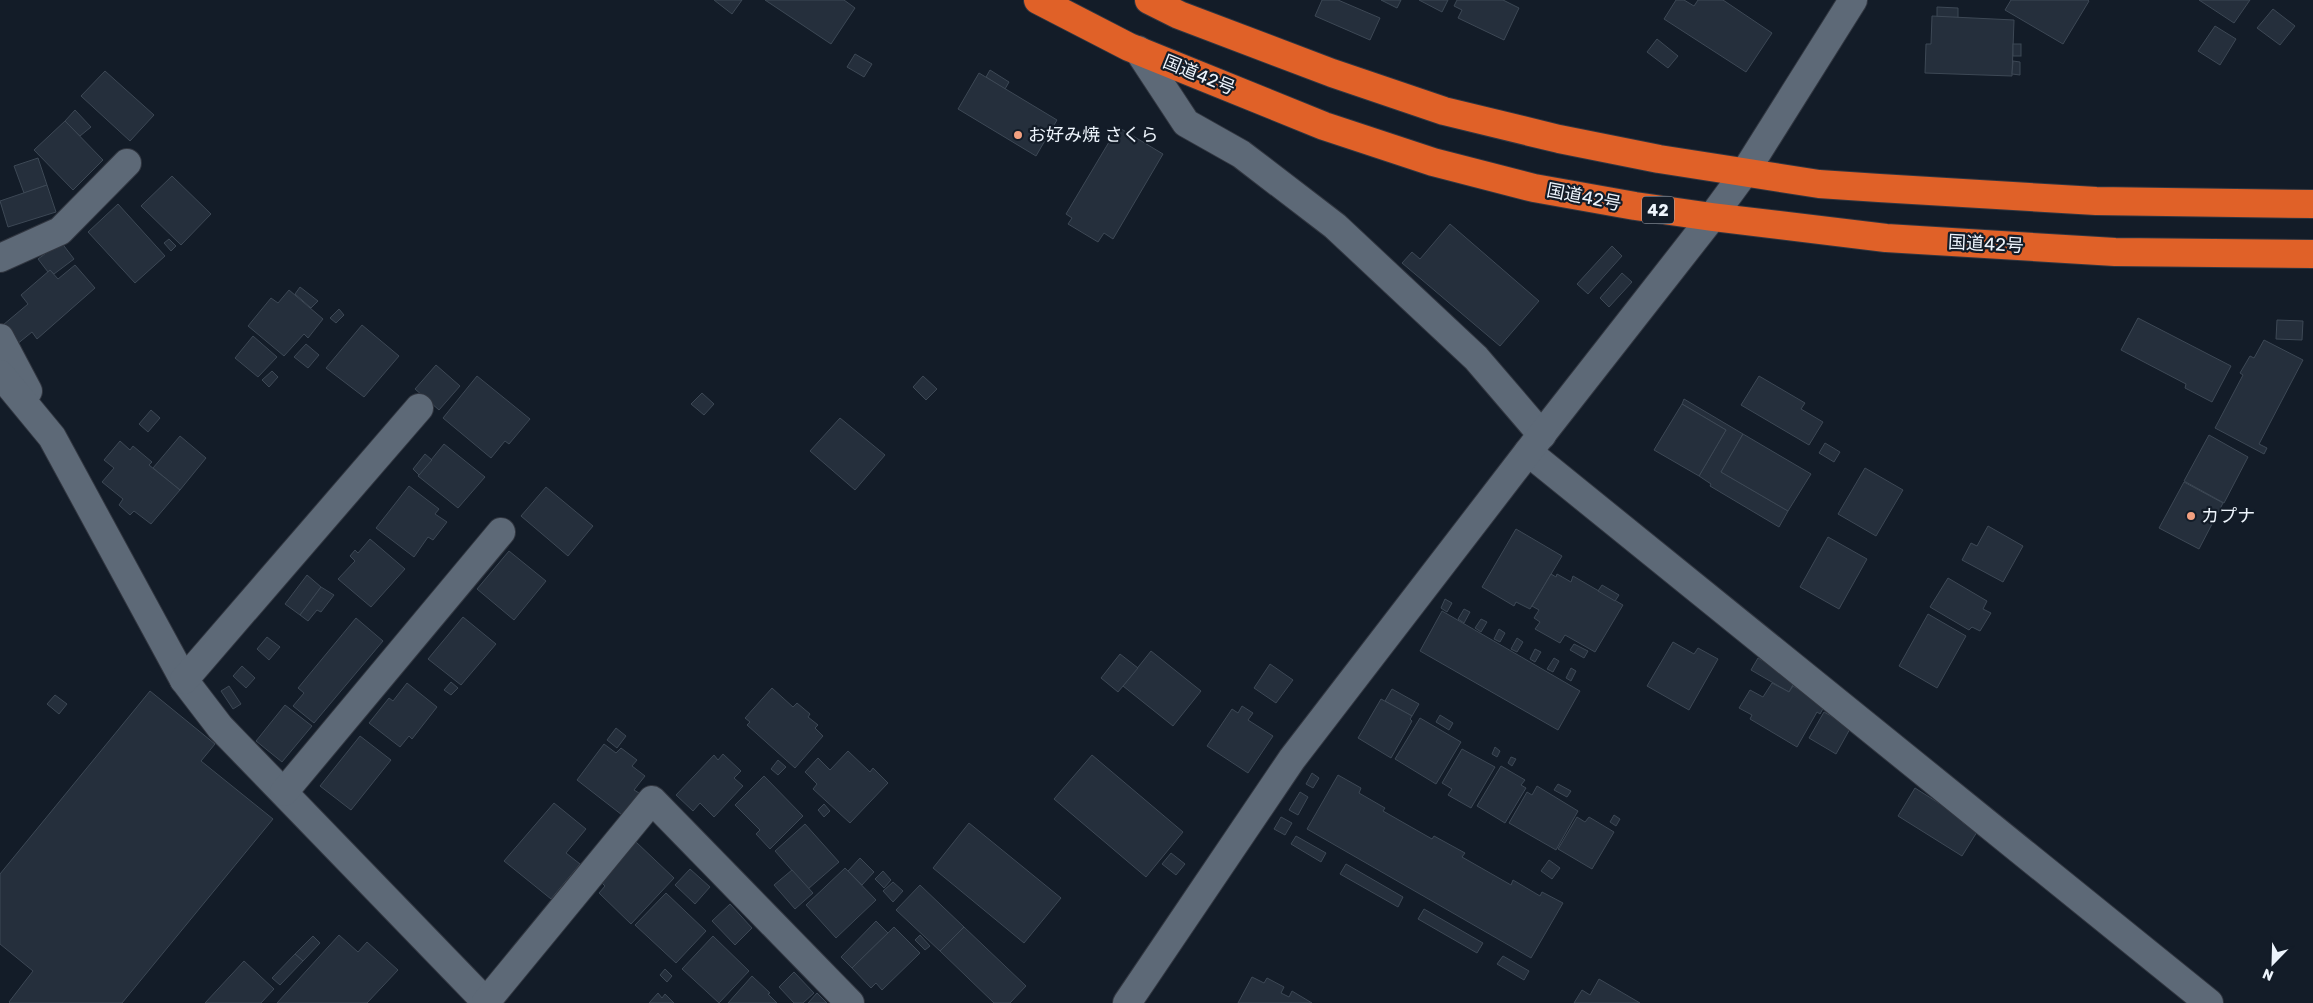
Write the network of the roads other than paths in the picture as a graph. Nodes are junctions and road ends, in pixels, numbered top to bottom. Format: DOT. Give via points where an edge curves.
graph roads {
  1 [pos="1038,0"];
  2 [pos="1149,0"];
  3 [pos="1853,0"];
  4 [pos="1138,50"];
  5 [pos="127,163"];
  6 [pos="1745,172"];
  7 [pos="2313,204"];
  8 [pos="1712,218"];
  9 [pos="2313,254"];
  10 [pos="0,258"];
  11 [pos="0,338"];
  12 [pos="0,374"];
  13 [pos="419,408"];
  14 [pos="52,436"];
  15 [pos="1535,443"];
  16 [pos="501,532"];
  17 [pos="184,680"];
  18 [pos="284,792"];
  19 [pos="1133,1001"];
  20 [pos="487,1003"];
  21 [pos="850,1003"];
  22 [pos="2209,1003"];
  1 -- 4 [label="highway, 国道42号 / 42"];
  2 -- 6 [label="highway" via="1179,15 1332,73 1444,111 1559,139"];
  3 -- 6 [label="street"];
  4 -- 8 [label="highway, 国道42号 / 42" via="1324,126 1433,162 1534,188"];
  4 -- 15 [label="street" via="1186,123 1242,154 1335,226 1476,358"];
  5 -- 10 [label="street" via="60,231"];
  6 -- 7 [label="highway" via="1819,184 2086,200"];
  6 -- 8 [label="street"];
  8 -- 9 [label="highway, 国道42号 / 42" via="1886,238 2115,252"];
  8 -- 15 [label="street"];
  11 -- 14 [label="street"];
  12 -- 14 [label="street"];
  13 -- 17 [label="street"];
  14 -- 17 [label="street"];
  15 -- 19 [label="street" via="1292,759"];
  15 -- 22 [label="street"];
  16 -- 18 [label="street"];
  17 -- 18 [label="street" via="220,727"];
  18 -- 20 [label="street"];
  20 -- 21 [label="street" via="652,800"];
}
